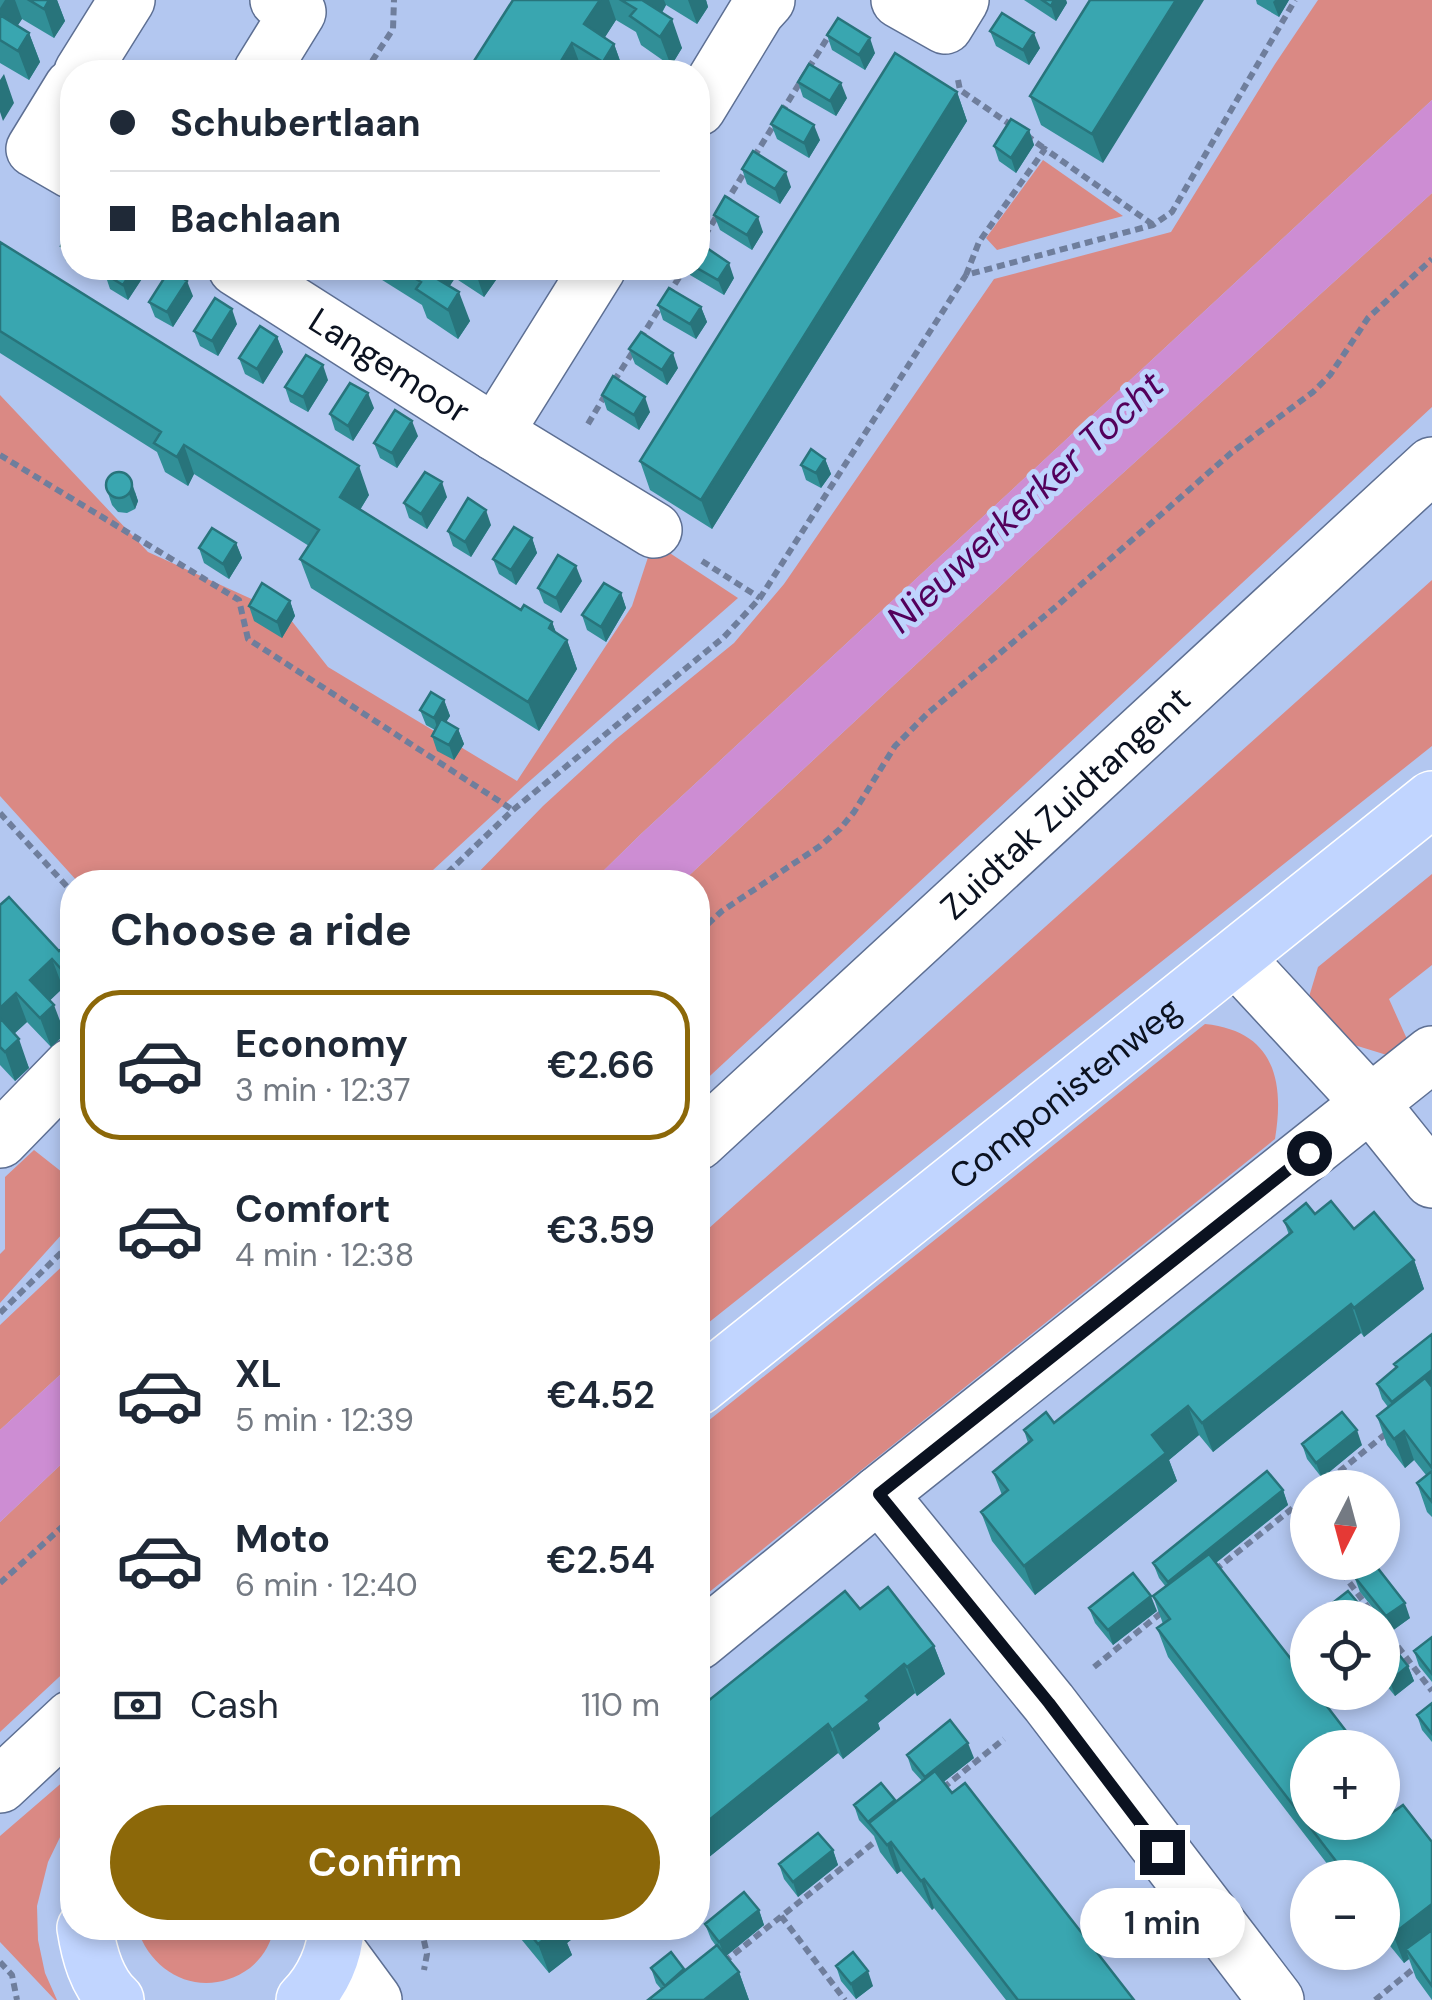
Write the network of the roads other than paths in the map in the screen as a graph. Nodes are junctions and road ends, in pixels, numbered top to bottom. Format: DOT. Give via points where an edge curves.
graph roads {
  1 [pos="127,0"];
  2 [pos="278,0"];
  3 [pos="767,0"];
  4 [pos="90,60"];
  5 [pos="269,60"];
  6 [pos="710,89"];
  7 [pos="60,106"];
  8 [pos="60,163"];
  9 [pos="255,280"];
  10 [pos="591,280"];
  11 [pos="495,434"];
  12 [pos="1432,465"];
  13 [pos="654,530"];
  14 [pos="1432,800"];
  15 [pos="1235,957"];
  16 [pos="1432,1054"];
  17 [pos="60,1078"];
  18 [pos="1371,1104"];
  19 [pos="710,1131"];
  20 [pos="0,1140"];
  21 [pos="1432,1180"];
  22 [pos="710,1377"];
  23 [pos="879,1494"];
  24 [pos="710,1632"];
  25 [pos="60,1729"];
  26 [pos="0,1785"];
  27 [pos="334,1940"];
  28 [pos="337,1940"];
  29 [pos="304,2000"];
  30 [pos="374,2000"];
  31 [pos="1276,2000"];
  1 -- 4 [label="street"];
  2 -- 5 [label="street" via="298,12"];
  3 -- 6 [label="street"];
  7 -- 8 [label="street" via="34,148"];
  9 -- 11 [label="street, Langemoor"];
  10 -- 11 [label="street, Langemoor"];
  11 -- 13 [label="street, Langemoor"];
  12 -- 19 [label="street, Zuidtak Zuidtangent"];
  14 -- 15 [label="main road, Componistenweg"];
  15 -- 18 [label="street"];
  15 -- 22 [label="main road, Componistenweg"];
  16 -- 18 [label="street"];
  17 -- 20 [label="street"];
  18 -- 21 [label="street"];
  18 -- 23 [label="street"];
  23 -- 24 [label="street"];
  23 -- 31 [label="street"];
  25 -- 26 [label="street"];
  27 -- 29 [label="main road" via="316,1988"];
  28 -- 30 [label="street"];
}
